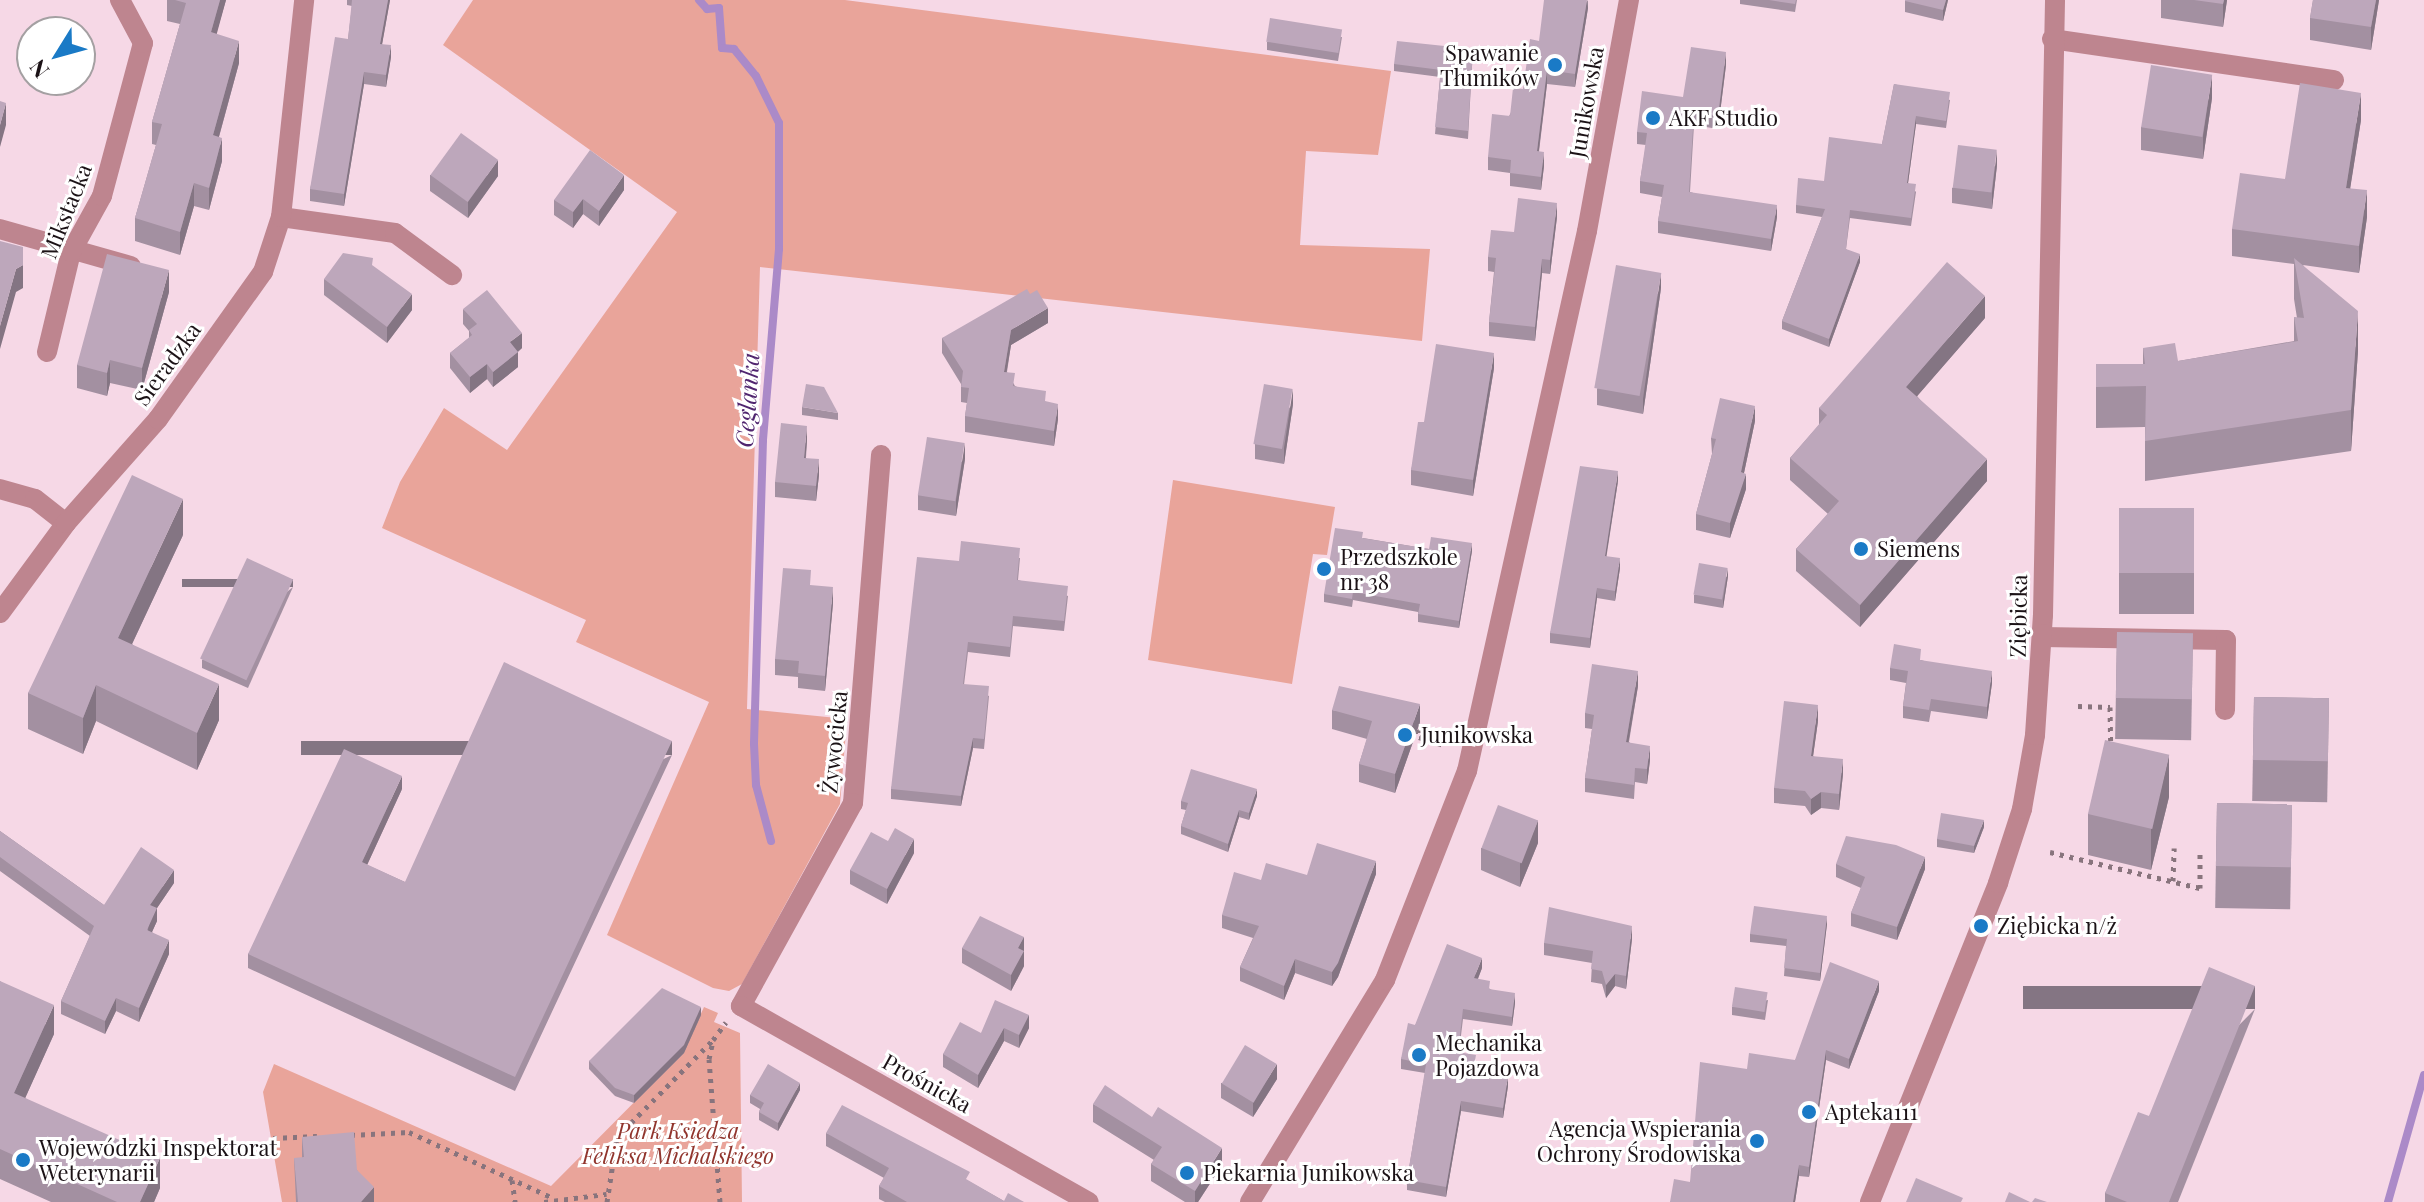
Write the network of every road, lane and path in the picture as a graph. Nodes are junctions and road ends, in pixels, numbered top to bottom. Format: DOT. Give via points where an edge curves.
graph roads {
  1 [pos="120,0"];
  2 [pos="304,0"];
  3 [pos="1629,0"];
  4 [pos="2055,0"];
  5 [pos="2052,39"];
  6 [pos="2334,80"];
  7 [pos="281,217"];
  8 [pos="0,229"];
  9 [pos="71,252"];
  10 [pos="140,268"];
  11 [pos="452,275"];
  12 [pos="47,352"];
  13 [pos="881,455"];
  14 [pos="0,489"];
  15 [pos="66,523"];
  16 [pos="0,613"];
  17 [pos="2042,637"];
  18 [pos="2078,706"];
  19 [pos="2225,710"];
  20 [pos="1418,729"];
  21 [pos="1447,746"];
  22 [pos="2111,756"];
  23 [pos="2174,848"];
  24 [pos="2050,852"];
  25 [pos="2200,852"];
  26 [pos="2173,881"];
  27 [pos="741,1006"];
  28 [pos="726,1022"];
  29 [pos="713,1040"];
  30 [pos="333,1135"];
  31 [pos="348,1135"];
  32 [pos="273,1138"];
  33 [pos="512,1180"];
  34 [pos="606,1194"];
  35 [pos="551,1197"];
  36 [pos="515,1202"];
  37 [pos="544,1202"];
  38 [pos="607,1202"];
  39 [pos="720,1202"];
  40 [pos="1089,1202"];
  41 [pos="1250,1202"];
  42 [pos="1870,1202"];
  1 -- 9 [label="street, Mikstacka" via="143,43 102,196"];
  2 -- 7 [label="street, Sieradzka"];
  3 -- 41 [label="street, Junikowska" via="1578,273 1467,771 1385,980"];
  4 -- 5 [label="street, Ziębicka"];
  5 -- 6 [label="street"];
  5 -- 17 [label="street, Ziębicka"];
  7 -- 11 [label="street" via="395,233"];
  7 -- 15 [label="street, Sieradzka" via="263,272 158,419"];
  8 -- 9 [label="street"];
  9 -- 10 [label="street"];
  9 -- 12 [label="street, Mikstacka"];
  13 -- 27 [label="street, Żywocicka" via="853,803"];
  14 -- 15 [label="street" via="35,499"];
  15 -- 16 [label="street, Sieradzka"];
  17 -- 19 [label="street" via="2226,640"];
  17 -- 42 [label="street, Ziębicka" via="2035,735 2022,809 1998,883"];
  18 -- 22 [label="path" via="2110,707"];
  20 -- 21 [label="path" via="1419,737"];
  23 -- 26 [label="path"];
  24 -- 26 [label="path"];
  25 -- 26 [label="path" via="2200,888"];
  27 -- 40 [label="street, Prośnicka"];
  28 -- 29 [label="path"];
  29 -- 34 [label="path" via="621,1131"];
  29 -- 39 [label="path" via="709,1059"];
  30 -- 32 [label="path"];
  31 -- 33 [label="path" via="409,1132"];
  33 -- 35 [label="path"];
  33 -- 36 [label="path"];
  34 -- 35 [label="path"];
  34 -- 38 [label="path"];
  35 -- 37 [label="path"];
}
